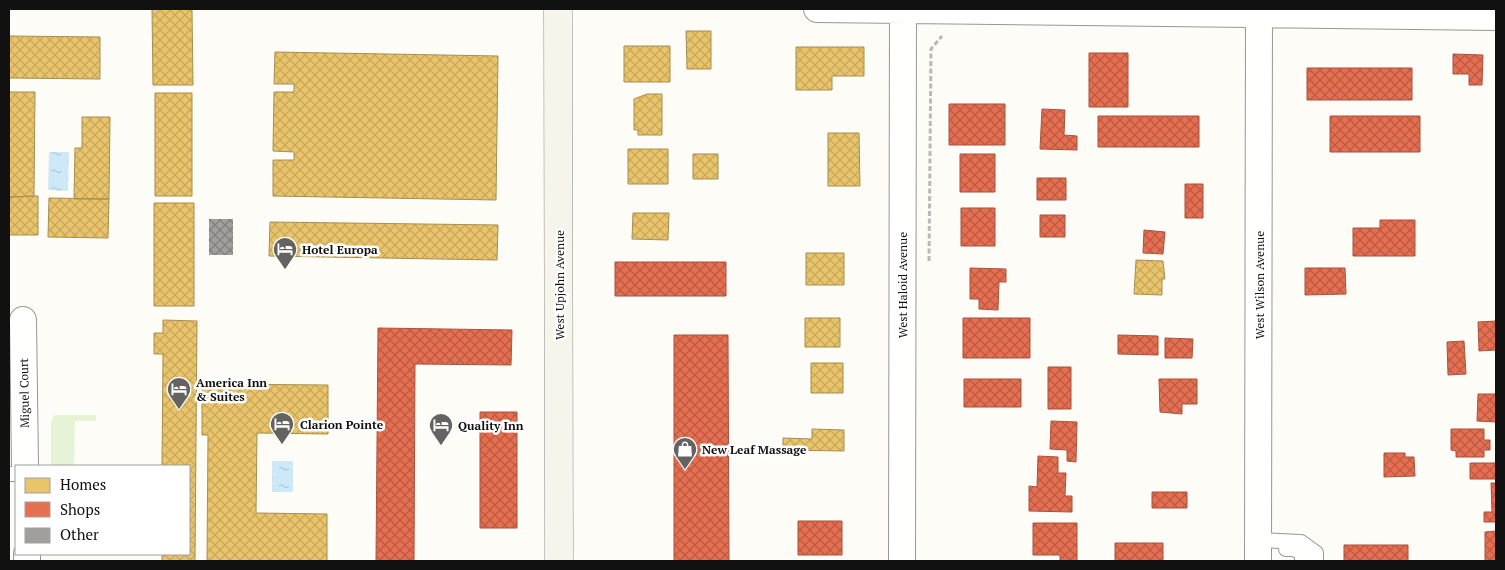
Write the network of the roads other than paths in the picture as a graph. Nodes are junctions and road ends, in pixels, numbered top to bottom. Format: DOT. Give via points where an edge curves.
graph roads {
  1 [pos="558,9"];
  2 [pos="817,9"];
  3 [pos="903,10"];
  4 [pos="1259,11"];
  5 [pos="1496,16"];
  6 [pos="23,320"];
  7 [pos="25,465"];
  8 [pos="1258,550"];
  9 [pos="559,561"];
  10 [pos="902,561"];
  11 [pos="1302,561"];
  12 [pos="1316,561"];
  1 -- 9 [label="main road, West Upjohn Avenue"];
  2 -- 3 [label="street"];
  3 -- 4 [label="street"];
  3 -- 10 [label="street, West Haloid Avenue"];
  4 -- 5 [label="street"];
  4 -- 8 [label="street, West Wilson Avenue"];
  6 -- 7 [label="street, Miguel Court"];
  8 -- 11 [label="lane" via="1294,549 1302,554"];
  8 -- 12 [label="lane" via="1301,542 1316,553"];
}
